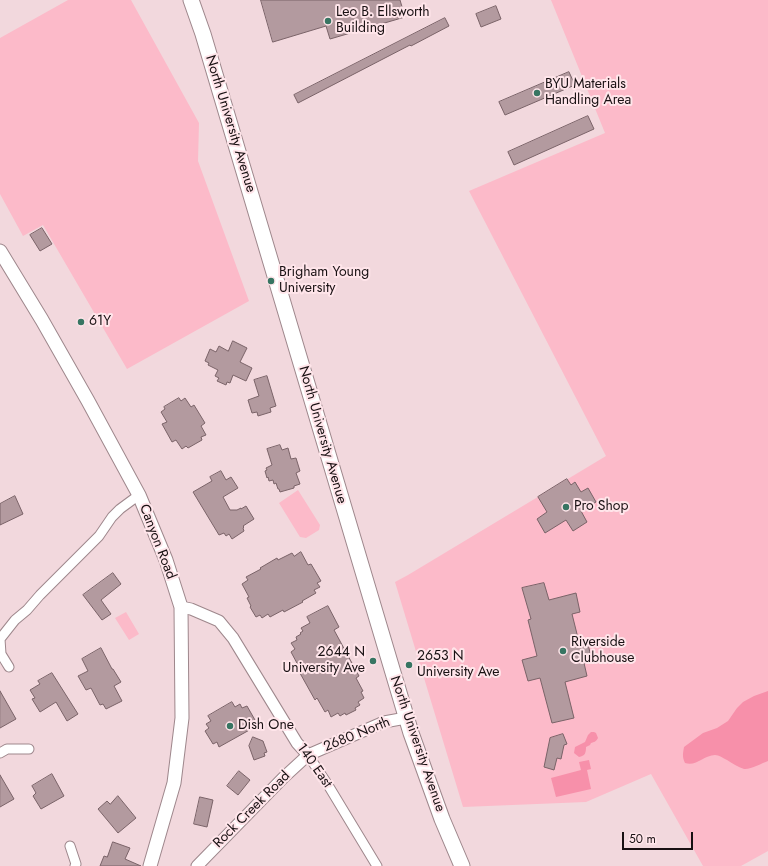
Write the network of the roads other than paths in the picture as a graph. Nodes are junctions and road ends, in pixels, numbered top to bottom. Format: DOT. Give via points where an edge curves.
graph roads {
  1 [pos="191,0"];
  2 [pos="0,251"];
  3 [pos="139,496"];
  4 [pos="181,607"];
  5 [pos="9,667"];
  6 [pos="406,718"];
  7 [pos="29,749"];
  8 [pos="0,753"];
  9 [pos="308,755"];
  10 [pos="70,846"];
  11 [pos="75,866"];
  12 [pos="150,866"];
  13 [pos="197,866"];
  14 [pos="377,866"];
  15 [pos="462,866"];
  1 -- 6 [label="highway, North University Avenue" via="210,56"];
  2 -- 3 [label="main road, Canyon Road" via="88,401"];
  3 -- 4 [label="main road, Canyon Road" via="166,560"];
  3 -- 5 [label="street" via="112,517 100,536 0,638 2,654"];
  4 -- 9 [label="street, 140 East" via="219,621 234,638 297,743"];
  4 -- 12 [label="main road, Canyon Road" via="181,725 174,783"];
  6 -- 9 [label="street, 2680 North" via="384,722"];
  6 -- 15 [label="highway, North University Avenue"];
  7 -- 8 [label="street" via="7,749"];
  9 -- 13 [label="street, Rock Creek Road"];
  9 -- 14 [label="street, 140 East"];
  10 -- 11 [label="street"];
}
